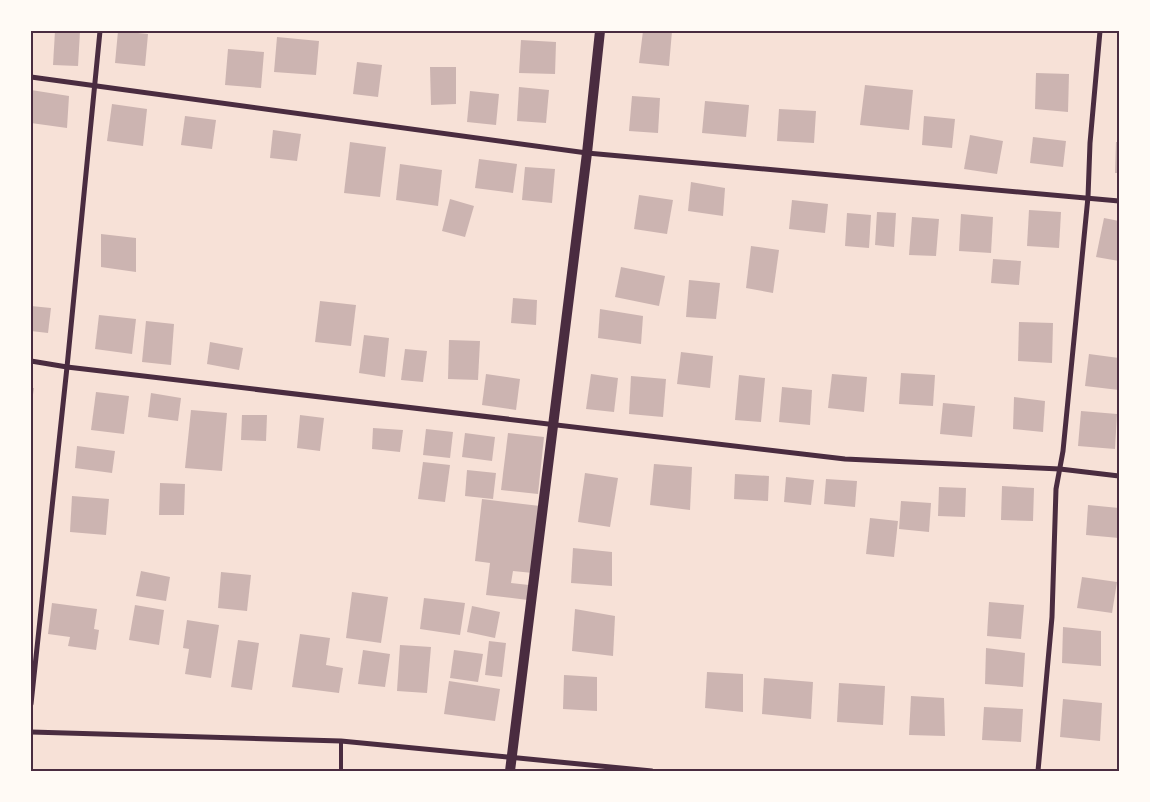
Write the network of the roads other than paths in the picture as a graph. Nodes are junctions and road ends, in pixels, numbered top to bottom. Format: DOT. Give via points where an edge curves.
graph roads {
  1 [pos="100,31"];
  2 [pos="600,31"];
  3 [pos="1100,31"];
  4 [pos="31,77"];
  5 [pos="94,85"];
  6 [pos="587,153"];
  7 [pos="1088,198"];
  8 [pos="1119,201"];
  9 [pos="31,361"];
  10 [pos="67,367"];
  11 [pos="552,425"];
  12 [pos="1060,468"];
  13 [pos="1119,476"];
  14 [pos="31,704"];
  15 [pos="31,732"];
  16 [pos="342,741"];
  17 [pos="511,758"];
  18 [pos="600,768"];
  19 [pos="341,771"];
  20 [pos="510,771"];
  21 [pos="652,771"];
  22 [pos="1038,771"];
  1 -- 5 [label="street"];
  2 -- 6 [label="main road"];
  3 -- 7 [label="street"];
  4 -- 5 [label="street"];
  5 -- 6 [label="street"];
  5 -- 10 [label="street"];
  6 -- 7 [label="street"];
  6 -- 11 [label="main road"];
  7 -- 8 [label="street"];
  7 -- 12 [label="street"];
  9 -- 10 [label="street"];
  10 -- 11 [label="street"];
  10 -- 14 [label="street"];
  11 -- 12 [label="street" via="845,459"];
  11 -- 17 [label="main road"];
  12 -- 13 [label="street"];
  12 -- 22 [label="street" via="1056,489 1052,617"];
  15 -- 16 [label="street"];
  16 -- 17 [label="street"];
  16 -- 19 [label="lane"];
  17 -- 18 [label="street"];
  17 -- 20 [label="main road"];
  18 -- 21 [label="street"];
}
